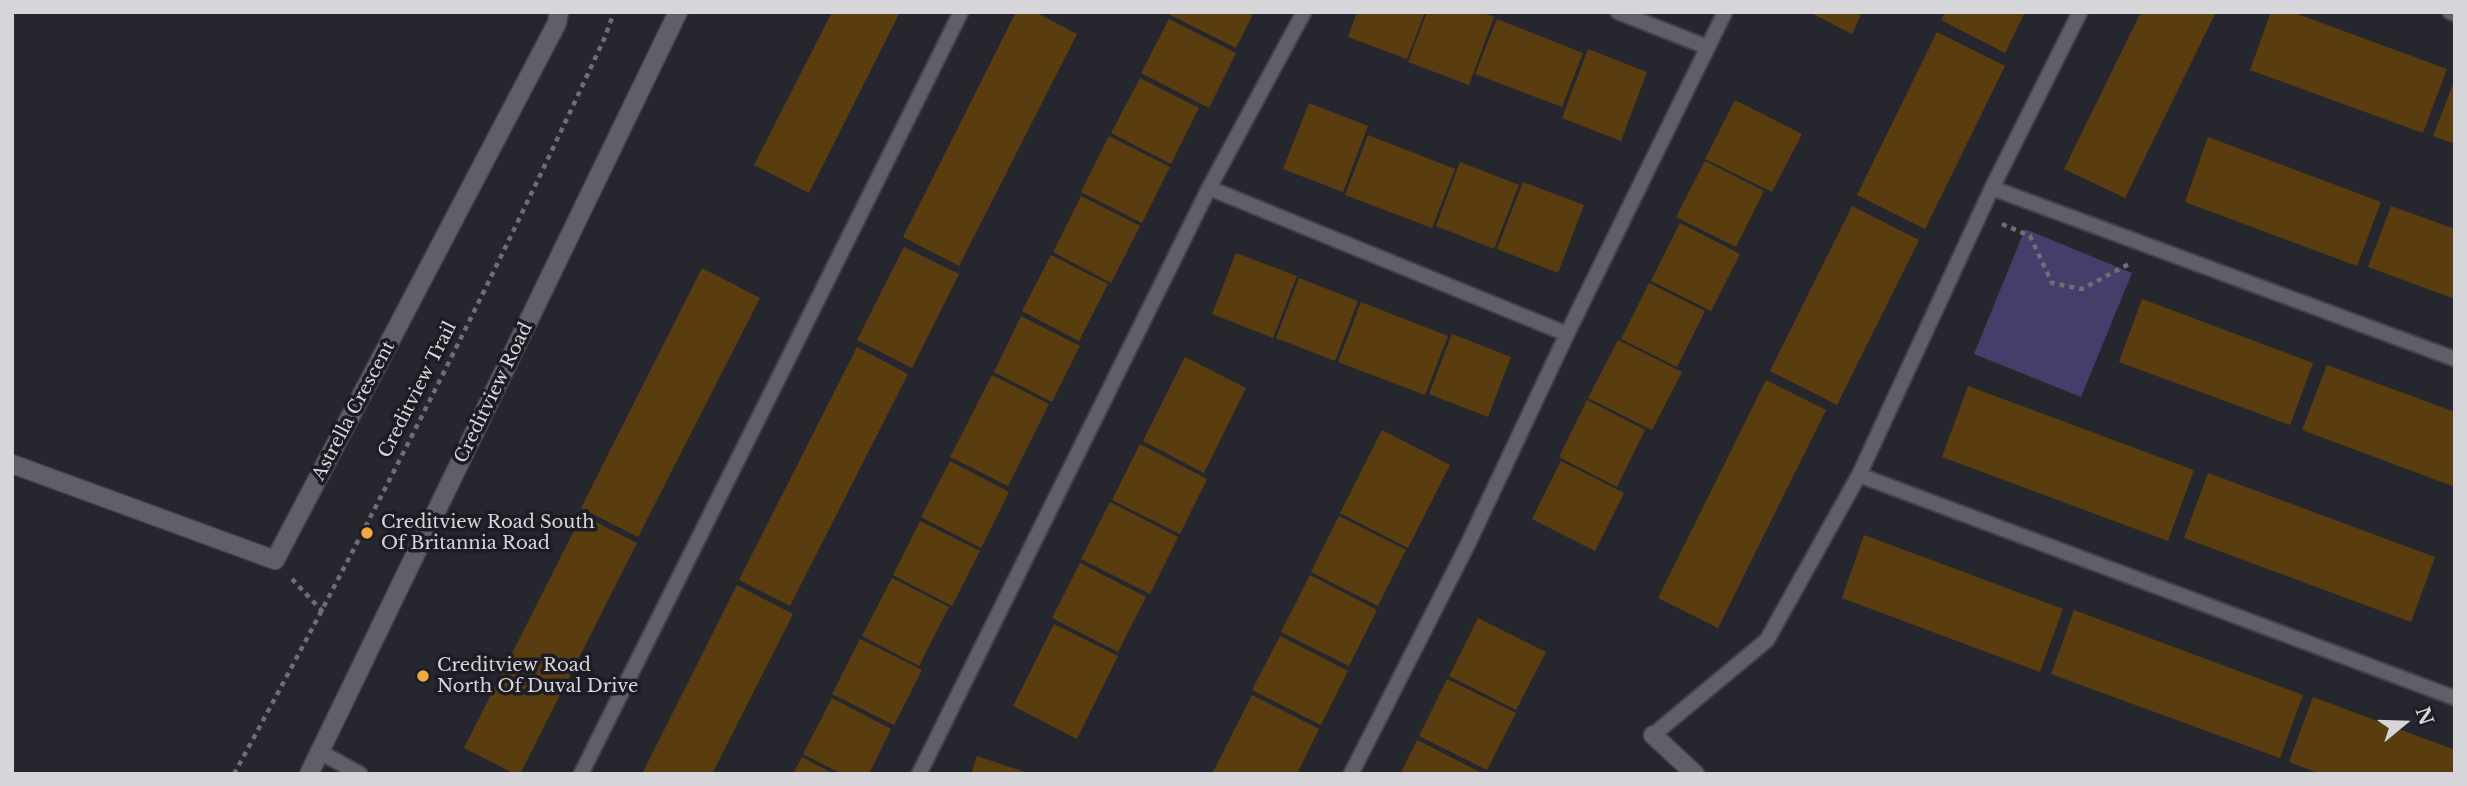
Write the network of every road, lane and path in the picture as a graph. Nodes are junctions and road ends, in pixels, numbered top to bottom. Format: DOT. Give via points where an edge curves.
graph roads {
  1 [pos="559,12"];
  2 [pos="614,12"];
  3 [pos="678,12"];
  4 [pos="961,12"];
  5 [pos="1304,12"];
  6 [pos="1618,12"];
  7 [pos="1725,12"];
  8 [pos="2080,12"];
  9 [pos="1707,47"];
  10 [pos="1209,188"];
  11 [pos="1992,188"];
  12 [pos="1982,215"];
  13 [pos="2157,249"];
  14 [pos="1567,334"];
  15 [pos="2455,359"];
  16 [pos="12,464"];
  17 [pos="1859,475"];
  18 [pos="275,560"];
  19 [pos="323,612"];
  20 [pos="2455,698"];
  21 [pos="1653,735"];
  22 [pos="320,752"];
  23 [pos="234,774"];
  24 [pos="309,774"];
  25 [pos="360,774"];
  26 [pos="581,774"];
  27 [pos="919,774"];
  28 [pos="1351,774"];
  29 [pos="1695,774"];
  1 -- 18 [label="street, Astrella Crescent"];
  2 -- 19 [label="path, Creditview Trail" via="531,197"];
  3 -- 22 [label="street, Creditview Road"];
  4 -- 26 [label="lane"];
  5 -- 10 [label="lane"];
  6 -- 9 [label="lane"];
  7 -- 9 [label="lane"];
  8 -- 11 [label="lane"];
  9 -- 14 [label="lane"];
  10 -- 14 [label="lane"];
  10 -- 27 [label="lane"];
  11 -- 12 [label="lane"];
  11 -- 13 [label="lane"];
  12 -- 13 [label="path" via="2030,236 2052,283 2082,289"];
  12 -- 17 [label="lane"];
  13 -- 15 [label="lane"];
  14 -- 28 [label="lane" via="1467,546"];
  16 -- 18 [label="street"];
  17 -- 20 [label="lane"];
  17 -- 21 [label="lane" via="1767,640"];
  18 -- 19 [label="path"];
  19 -- 23 [label="path, Creditview Trail"];
  21 -- 29 [label="street"];
  22 -- 24 [label="street, Creditview Road"];
  22 -- 25 [label="lane"];
}
